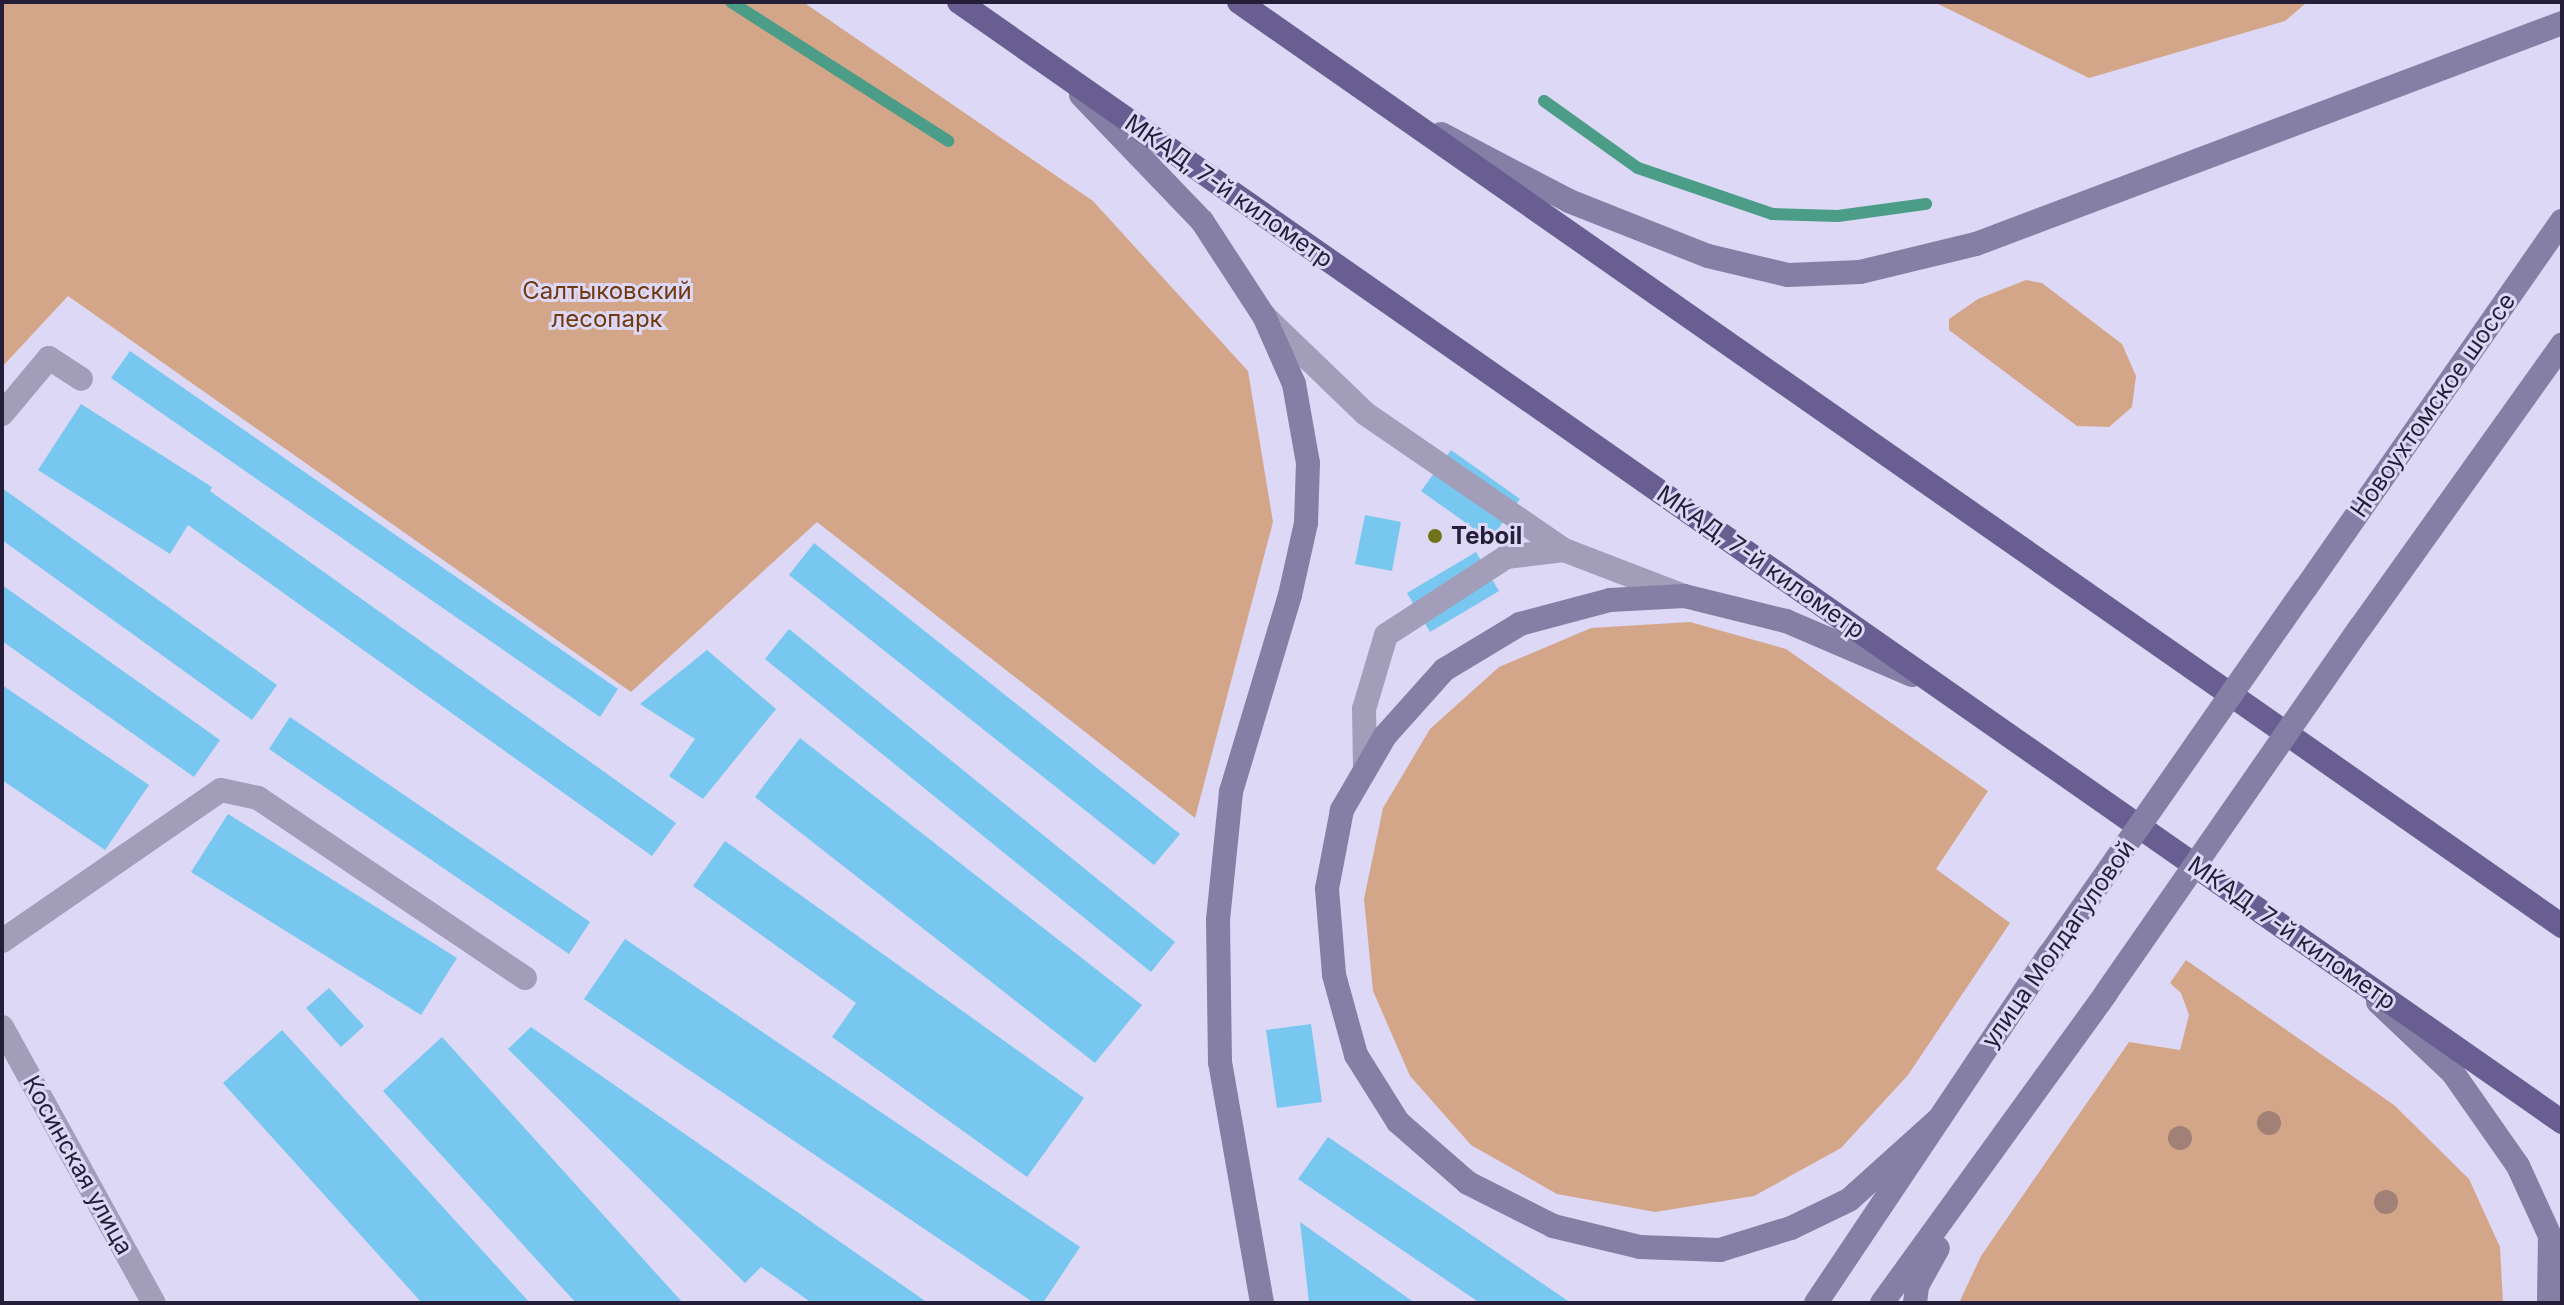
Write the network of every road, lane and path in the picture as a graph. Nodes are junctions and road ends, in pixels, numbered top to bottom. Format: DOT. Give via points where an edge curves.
graph roads {
  1 [pos="959,2"];
  2 [pos="1239,2"];
  3 [pos="2562,23"];
  4 [pos="1060,73"];
  5 [pos="1388,105"];
  6 [pos="2562,221"];
  7 [pos="1264,316"];
  8 [pos="2562,345"];
  9 [pos="81,379"];
  10 [pos="2,414"];
  11 [pos="1564,550"];
  12 [pos="2305,589"];
  13 [pos="1684,596"];
  14 [pos="1940,687"];
  15 [pos="1365,770"];
  16 [pos="2562,926"];
  17 [pos="2,941"];
  18 [pos="2342,968"];
  19 [pos="525,978"];
  20 [pos="2,1027"];
  21 [pos="1938,1120"];
  22 [pos="2562,1122"];
  23 [pos="1975,1179"];
  24 [pos="154,1303"];
  25 [pos="1262,1303"];
  26 [pos="1816,1303"];
  27 [pos="1882,1303"];
  28 [pos="1915,1303"];
  29 [pos="2549,1303"];
  1 -- 4 [label="highway, МКАД, 7-й километр"];
  2 -- 5 [label="highway"];
  3 -- 5 [label="main road" via="1976,244 1860,272 1788,275 1708,256 1569,201"];
  4 -- 7 [label="main road" via="1202,221"];
  4 -- 14 [label="highway, МКАД, 7-й километр"];
  5 -- 16 [label="highway"];
  6 -- 12 [label="main road, Новоухтомское шоссе"];
  7 -- 11 [label="street" via="1366,414"];
  7 -- 25 [label="main road" via="1294,384 1308,463 1306,523 1231,792 1218,920 1220,1062"];
  8 -- 23 [label="main road, bridge"];
  9 -- 10 [label="street" via="49,358"];
  11 -- 13 [label="street"];
  11 -- 15 [label="street" via="1506,557 1386,635 1364,709"];
  12 -- 21 [label="main road, улица Молдагуловой, bridge"];
  13 -- 14 [label="main road" via="1786,621"];
  13 -- 15 [label="main road" via="1610,600 1520,624 1444,670 1385,736"];
  14 -- 18 [label="highway, МКАД, 7-й километр"];
  15 -- 21 [label="main road" via="1342,810 1327,889 1334,975 1356,1055 1398,1122 1468,1183 1553,1226 1640,1247 1720,1250 1791,1228 1849,1200"];
  17 -- 19 [label="street" via="221,790 258,798"];
  18 -- 22 [label="highway, МКАД, 7-й километр"];
  18 -- 29 [label="main road" via="2453,1073 2518,1166 2550,1236"];
  20 -- 24 [label="street, Косинская улица"];
  21 -- 26 [label="main road, улица Молдагуловой"];
  23 -- 27 [label="main road"];
  23 -- 28 [label="main road" via="1917,1286"];
}
